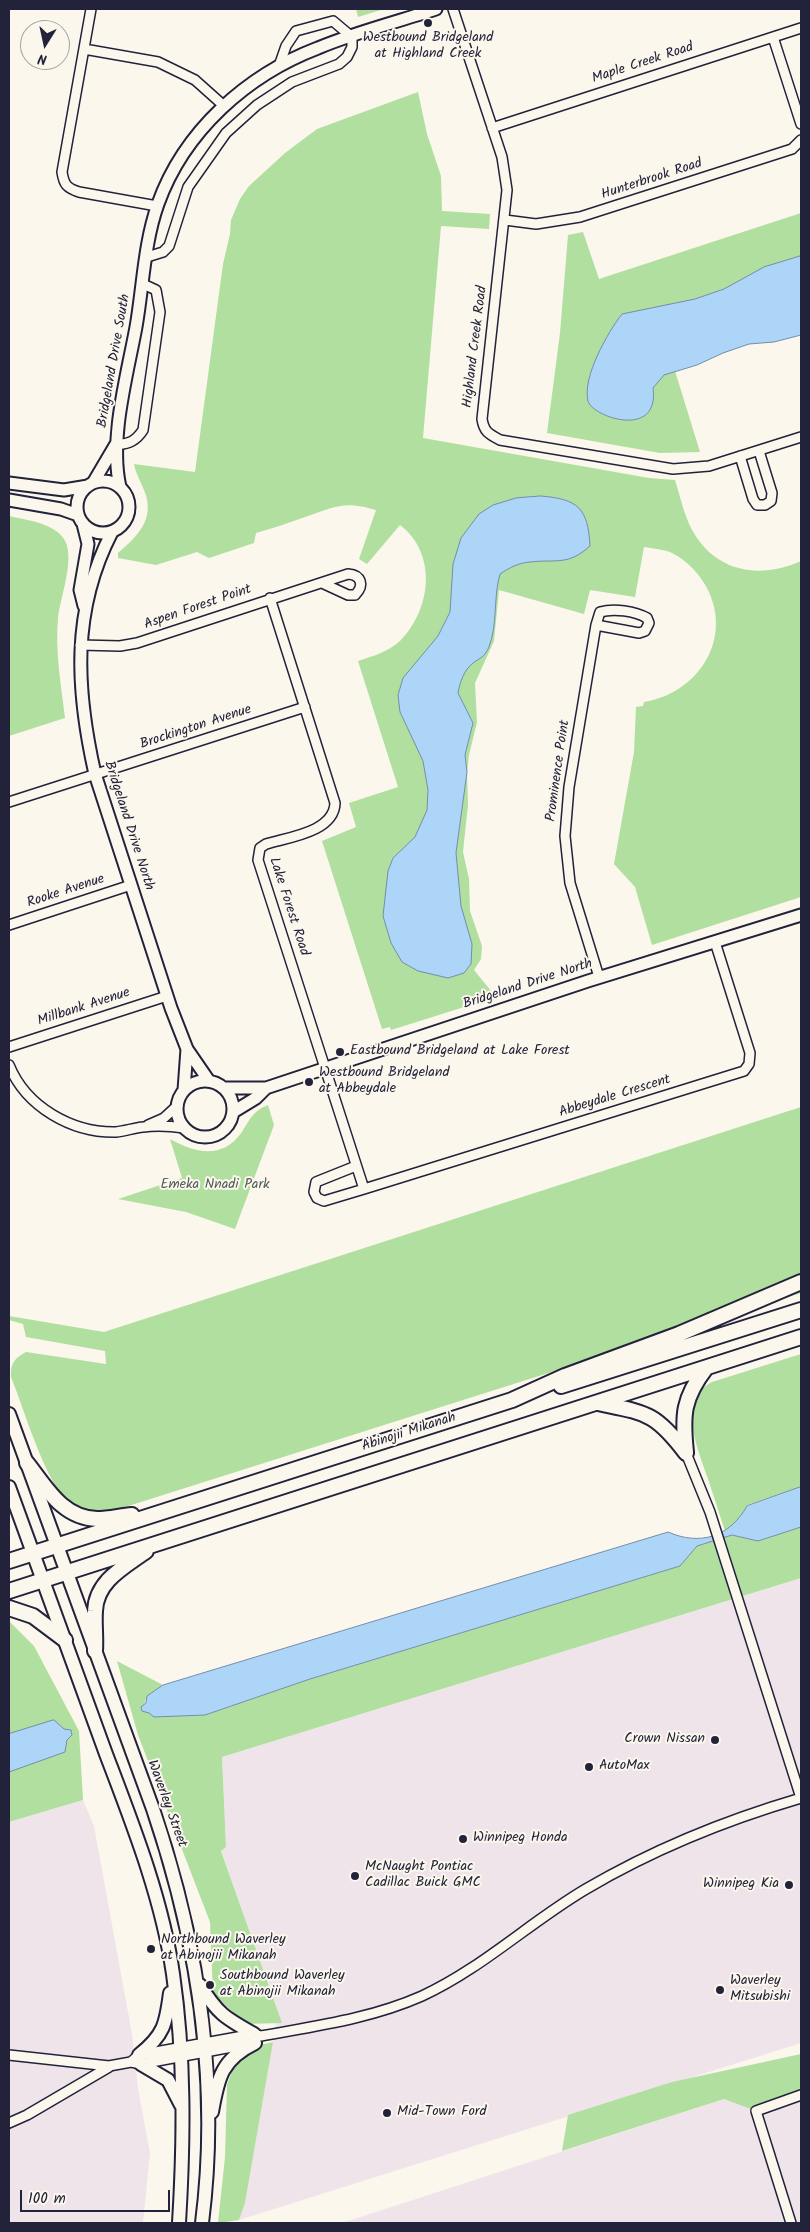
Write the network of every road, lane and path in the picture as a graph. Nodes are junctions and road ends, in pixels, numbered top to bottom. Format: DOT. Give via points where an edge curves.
graph roads {
  1 [pos="91,9"];
  2 [pos="436,9"];
  3 [pos="453,9"];
  4 [pos="801,28"];
  5 [pos="352,36"];
  6 [pos="773,37"];
  7 [pos="84,49"];
  8 [pos="279,66"];
  9 [pos="223,105"];
  10 [pos="801,124"];
  11 [pos="492,128"];
  12 [pos="801,140"];
  13 [pos="157,206"];
  14 [pos="505,220"];
  15 [pos="147,257"];
  16 [pos="143,284"];
  17 [pos="801,437"];
  18 [pos="116,444"];
  19 [pos="759,451"];
  20 [pos="740,456"];
  21 [pos="9,483"];
  22 [pos="91,484"];
  23 [pos="120,487"];
  24 [pos="9,500"];
  25 [pos="81,520"];
  26 [pos="112,532"];
  27 [pos="322,583"];
  28 [pos="270,598"];
  29 [pos="84,606"];
  30 [pos="596,625"];
  31 [pos="80,645"];
  32 [pos="305,707"];
  33 [pos="95,774"];
  34 [pos="9,802"];
  35 [pos="131,885"];
  36 [pos="801,915"];
  37 [pos="9,925"];
  38 [pos="715,942"];
  39 [pos="599,977"];
  40 [pos="167,996"];
  41 [pos="9,1047"];
  42 [pos="187,1049"];
  43 [pos="9,1065"];
  44 [pos="325,1068"];
  45 [pos="209,1081"];
  46 [pos="224,1088"];
  47 [pos="266,1088"];
  48 [pos="184,1090"];
  49 [pos="177,1106"];
  50 [pos="233,1112"];
  51 [pos="143,1127"];
  52 [pos="185,1128"];
  53 [pos="356,1166"];
  54 [pos="364,1188"];
  55 [pos="801,1282"];
  56 [pos="801,1310"];
  57 [pos="801,1337"];
  58 [pos="706,1368"];
  59 [pos="512,1400"];
  60 [pos="597,1402"];
  61 [pos="9,1414"];
  62 [pos="686,1453"];
  63 [pos="27,1463"];
  64 [pos="9,1486"];
  65 [pos="153,1514"];
  66 [pos="159,1543"];
  67 [pos="57,1545"];
  68 [pos="33,1553"];
  69 [pos="9,1561"];
  70 [pos="67,1572"];
  71 [pos="43,1580"];
  72 [pos="9,1591"];
  73 [pos="9,1608"];
  74 [pos="65,1640"];
  75 [pos="95,1650"];
  76 [pos="801,1798"];
  77 [pos="173,1973"];
  78 [pos="198,1982"];
  79 [pos="257,2038"];
  80 [pos="205,2047"];
  81 [pos="181,2051"];
  82 [pos="9,2055"];
  83 [pos="137,2060"];
  84 [pos="109,2066"];
  85 [pos="801,2096"];
  86 [pos="184,2110"];
  87 [pos="9,2123"];
  88 [pos="208,2139"];
  89 [pos="179,2223"];
  90 [pos="202,2223"];
  91 [pos="791,2223"];
  1 -- 7 [label="street"];
  2 -- 5 [label="street, Bridgeland Drive South"];
  3 -- 11 [label="street, Highland Creek Road"];
  4 -- 6 [label="street, Maple Creek Road"];
  5 -- 8 [label="street, Bridgeland Drive South" via="318,47"];
  5 -- 8 [label="street" via="332,21 296,30"];
  5 -- 15 [label="street" via="352,47 339,64 292,82 257,105 226,133 188,187 169,246 163,252"];
  6 -- 10 [label="street"];
  6 -- 11 [label="street, Maple Creek Road"];
  7 -- 9 [label="street" via="158,62 195,80"];
  7 -- 13 [label="street" via="62,172 63,183 79,192"];
  8 -- 9 [label="street, Bridgeland Drive South"];
  9 -- 13 [label="street, Bridgeland Drive South" via="178,163"];
  11 -- 14 [label="street, Highland Creek Road" via="506,174"];
  12 -- 14 [label="street, Hunterbrook Road" via="792,148 580,217 536,224"];
  13 -- 15 [label="street, Bridgeland Drive South"];
  14 -- 20 [label="street, Highland Creek Road" via="482,419 487,434 500,440 673,469 709,466"];
  15 -- 16 [label="street, Bridgeland Drive South"];
  16 -- 18 [label="street, Bridgeland Drive South"];
  16 -- 18 [label="street, Bridgeland Drive South" via="156,290 160,312 143,430 136,440 125,445"];
  17 -- 19 [label="street, Highland Creek Road"];
  18 -- 22 [label="street, Bridgeland Drive South"];
  18 -- 23 [label="street, Bridgeland Drive South"];
  19 -- 20 [label="street, Highland Creek Road"];
  19 -- 20 [label="street" via="772,493 772,500 765,506 757,505 752,499"];
  21 -- 22 [label="street" via="70,490"];
  22 -- 23 [label="street" via="105,482"];
  22 -- 25 [label="street" via="78,502"];
  23 -- 26 [label="street" via="128,500 129,515 122,526"];
  24 -- 25 [label="street" via="61,509"];
  25 -- 26 [label="street" via="99,533"];
  25 -- 29 [label="street, Bridgeland Drive North" via="88,544 80,590"];
  26 -- 29 [label="street, Bridgeland Drive North" via="102,551"];
  27 -- 28 [label="street, Aspen Forest Point"];
  28 -- 31 [label="street, Aspen Forest Point" via="137,643"];
  28 -- 32 [label="street, Lake Forest Road"];
  29 -- 31 [label="street, Bridgeland Drive North"];
  30 -- 30 [label="street" via="597,616 606,610 641,614 649,623 645,631 639,633"];
  30 -- 39 [label="street, Prominence Point" via="569,787 565,836 570,883"];
  31 -- 33 [label="street, Bridgeland Drive North" via="84,717"];
  32 -- 33 [label="street, Brockington Avenue"];
  32 -- 44 [label="street, Lake Forest Road" via="334,803 332,817 320,826 266,844 258,854"];
  33 -- 34 [label="street, Brockington Avenue"];
  33 -- 35 [label="street, Bridgeland Drive North"];
  35 -- 37 [label="street, Rooke Avenue"];
  35 -- 40 [label="street, Bridgeland Drive North"];
  36 -- 38 [label="street, Bridgeland Drive North"];
  38 -- 39 [label="street, Bridgeland Drive North"];
  38 -- 54 [label="street, Abbeydale Crescent" via="750,1053 749,1064 744,1071"];
  39 -- 44 [label="street, Bridgeland Drive North"];
  40 -- 41 [label="street, Millbank Avenue"];
  40 -- 42 [label="street, Bridgeland Drive North"];
  42 -- 45 [label="street, Bridgeland Drive North"];
  42 -- 48 [label="street, Bridgeland Drive North"];
  43 -- 51 [label="street" via="36,1104 67,1122 102,1131 119,1132"];
  44 -- 47 [label="street, Bridgeland Drive North"];
  44 -- 53 [label="street"];
  45 -- 46 [label="street"];
  45 -- 48 [label="street" via="200,1081"];
  46 -- 47 [label="street, Bridgeland Drive North"];
  46 -- 50 [label="street"];
  47 -- 50 [label="street, Bridgeland Drive North"];
  48 -- 49 [label="street"];
  49 -- 51 [label="street" via="164,1118"];
  49 -- 52 [label="street" via="178,1118"];
  50 -- 52 [label="street" via="226,1126 214,1135 198,1136"];
  51 -- 52 [label="street"];
  53 -- 54 [label="street"];
  53 -- 54 [label="street, Abbeydale Crescent" via="320,1179 314,1192 324,1201"];
  55 -- 59 [label="main road, Abinojii Mikanah"];
  56 -- 59 [label="main road"];
  57 -- 58 [label="main road, Abinojii Mikanah"];
  58 -- 60 [label="main road, Abinojii Mikanah"];
  58 -- 62 [label="main road" via="685,1406"];
  59 -- 65 [label="main road, Abinojii Mikanah"];
  60 -- 62 [label="main road" via="636,1411 657,1420"];
  60 -- 66 [label="main road, Abinojii Mikanah"];
  61 -- 63 [label="main road, Waverley Street"];
  62 -- 76 [label="street" via="710,1512"];
  63 -- 65 [label="main road" via="55,1499 73,1513 97,1518"];
  63 -- 67 [label="main road, Waverley Street"];
  64 -- 68 [label="main road"];
  65 -- 67 [label="main road, Abinojii Mikanah"];
  66 -- 70 [label="main road, Abinojii Mikanah"];
  66 -- 75 [label="main road" via="117,1572 99,1594 95,1611"];
  67 -- 68 [label="main road, Abinojii Mikanah"];
  67 -- 70 [label="main road, Waverley Street"];
  68 -- 69 [label="main road, Abinojii Mikanah"];
  68 -- 71 [label="main road"];
  70 -- 71 [label="main road, Abinojii Mikanah"];
  70 -- 75 [label="main road, Waverley Street"];
  71 -- 72 [label="main road, Abinojii Mikanah"];
  71 -- 74 [label="main road"];
  73 -- 74 [label="main road" via="29,1613"];
  74 -- 77 [label="main road" via="138,1840 163,1925"];
  75 -- 78 [label="main road, Waverley Street" via="173,1867"];
  76 -- 79 [label="street" via="704,1830 649,1856 586,1889 422,1996 349,2020"];
  77 -- 81 [label="main road"];
  77 -- 83 [label="main road" via="163,2030"];
  78 -- 79 [label="main road" via="224,2017"];
  78 -- 80 [label="main road, Waverley Street"];
  79 -- 80 [label="street"];
  79 -- 88 [label="main road" via="225,2065 217,2083"];
  80 -- 81 [label="street"];
  80 -- 88 [label="main road, Waverley Street"];
  81 -- 83 [label="street"];
  81 -- 86 [label="main road"];
  82 -- 84 [label="street"];
  83 -- 84 [label="street"];
  83 -- 86 [label="main road" via="168,2080"];
  84 -- 87 [label="street"];
  85 -- 91 [label="street" via="756,2111"];
  86 -- 89 [label="main road"];
  88 -- 90 [label="main road, Waverley Street"];
}
